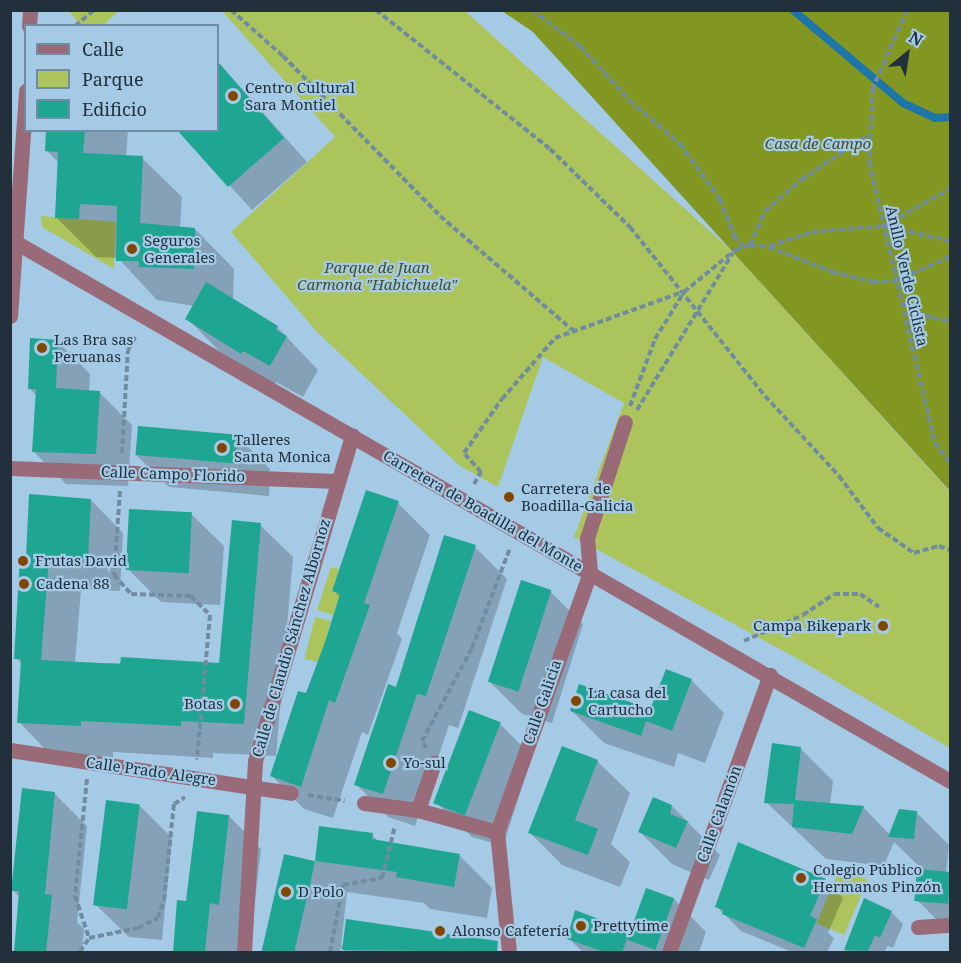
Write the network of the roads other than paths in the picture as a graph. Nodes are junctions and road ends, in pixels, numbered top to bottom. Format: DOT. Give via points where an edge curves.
graph roads {
  1 [pos="24,114"];
  2 [pos="13,241"];
  3 [pos="10,316"];
  4 [pos="625,422"];
  5 [pos="352,435"];
  6 [pos="10,468"];
  7 [pos="336,481"];
  8 [pos="590,572"];
  9 [pos="770,675"];
  10 [pos="10,750"];
  11 [pos="434,763"];
  12 [pos="951,781"];
  13 [pos="256,787"];
  14 [pos="291,793"];
  15 [pos="364,803"];
  16 [pos="418,810"];
  17 [pos="497,832"];
  18 [pos="951,925"];
  19 [pos="918,927"];
  20 [pos="244,952"];
  21 [pos="509,952"];
  22 [pos="669,952"];
  1 -- 2 [label="street"];
  2 -- 3 [label="street"];
  2 -- 5 [label="street, Carretera de Boadilla del Monte"];
  4 -- 8 [label="street" via="587,538"];
  5 -- 7 [label="street, Calle de Claudio Sánchez Albornoz"];
  5 -- 8 [label="street, Carretera de Boadilla del Monte"];
  6 -- 7 [label="street, Calle Campo Florido"];
  7 -- 13 [label="street, Calle de Claudio Sánchez Albornoz" via="255,761"];
  8 -- 9 [label="street, Carretera de Boadilla del Monte"];
  8 -- 17 [label="street, Calle Galicia"];
  9 -- 12 [label="street, Carretera de Boadilla del Monte"];
  9 -- 22 [label="street, Calle Calamón"];
  10 -- 13 [label="street, Calle Prado Alegre"];
  11 -- 16 [label="street"];
  13 -- 14 [label="street, Calle Prado Alegre"];
  13 -- 20 [label="street, Calle de Claudio Sánchez Albornoz"];
  15 -- 16 [label="street"];
  16 -- 17 [label="street"];
  17 -- 21 [label="street, Calle Galicia"];
  18 -- 19 [label="street"];
}
